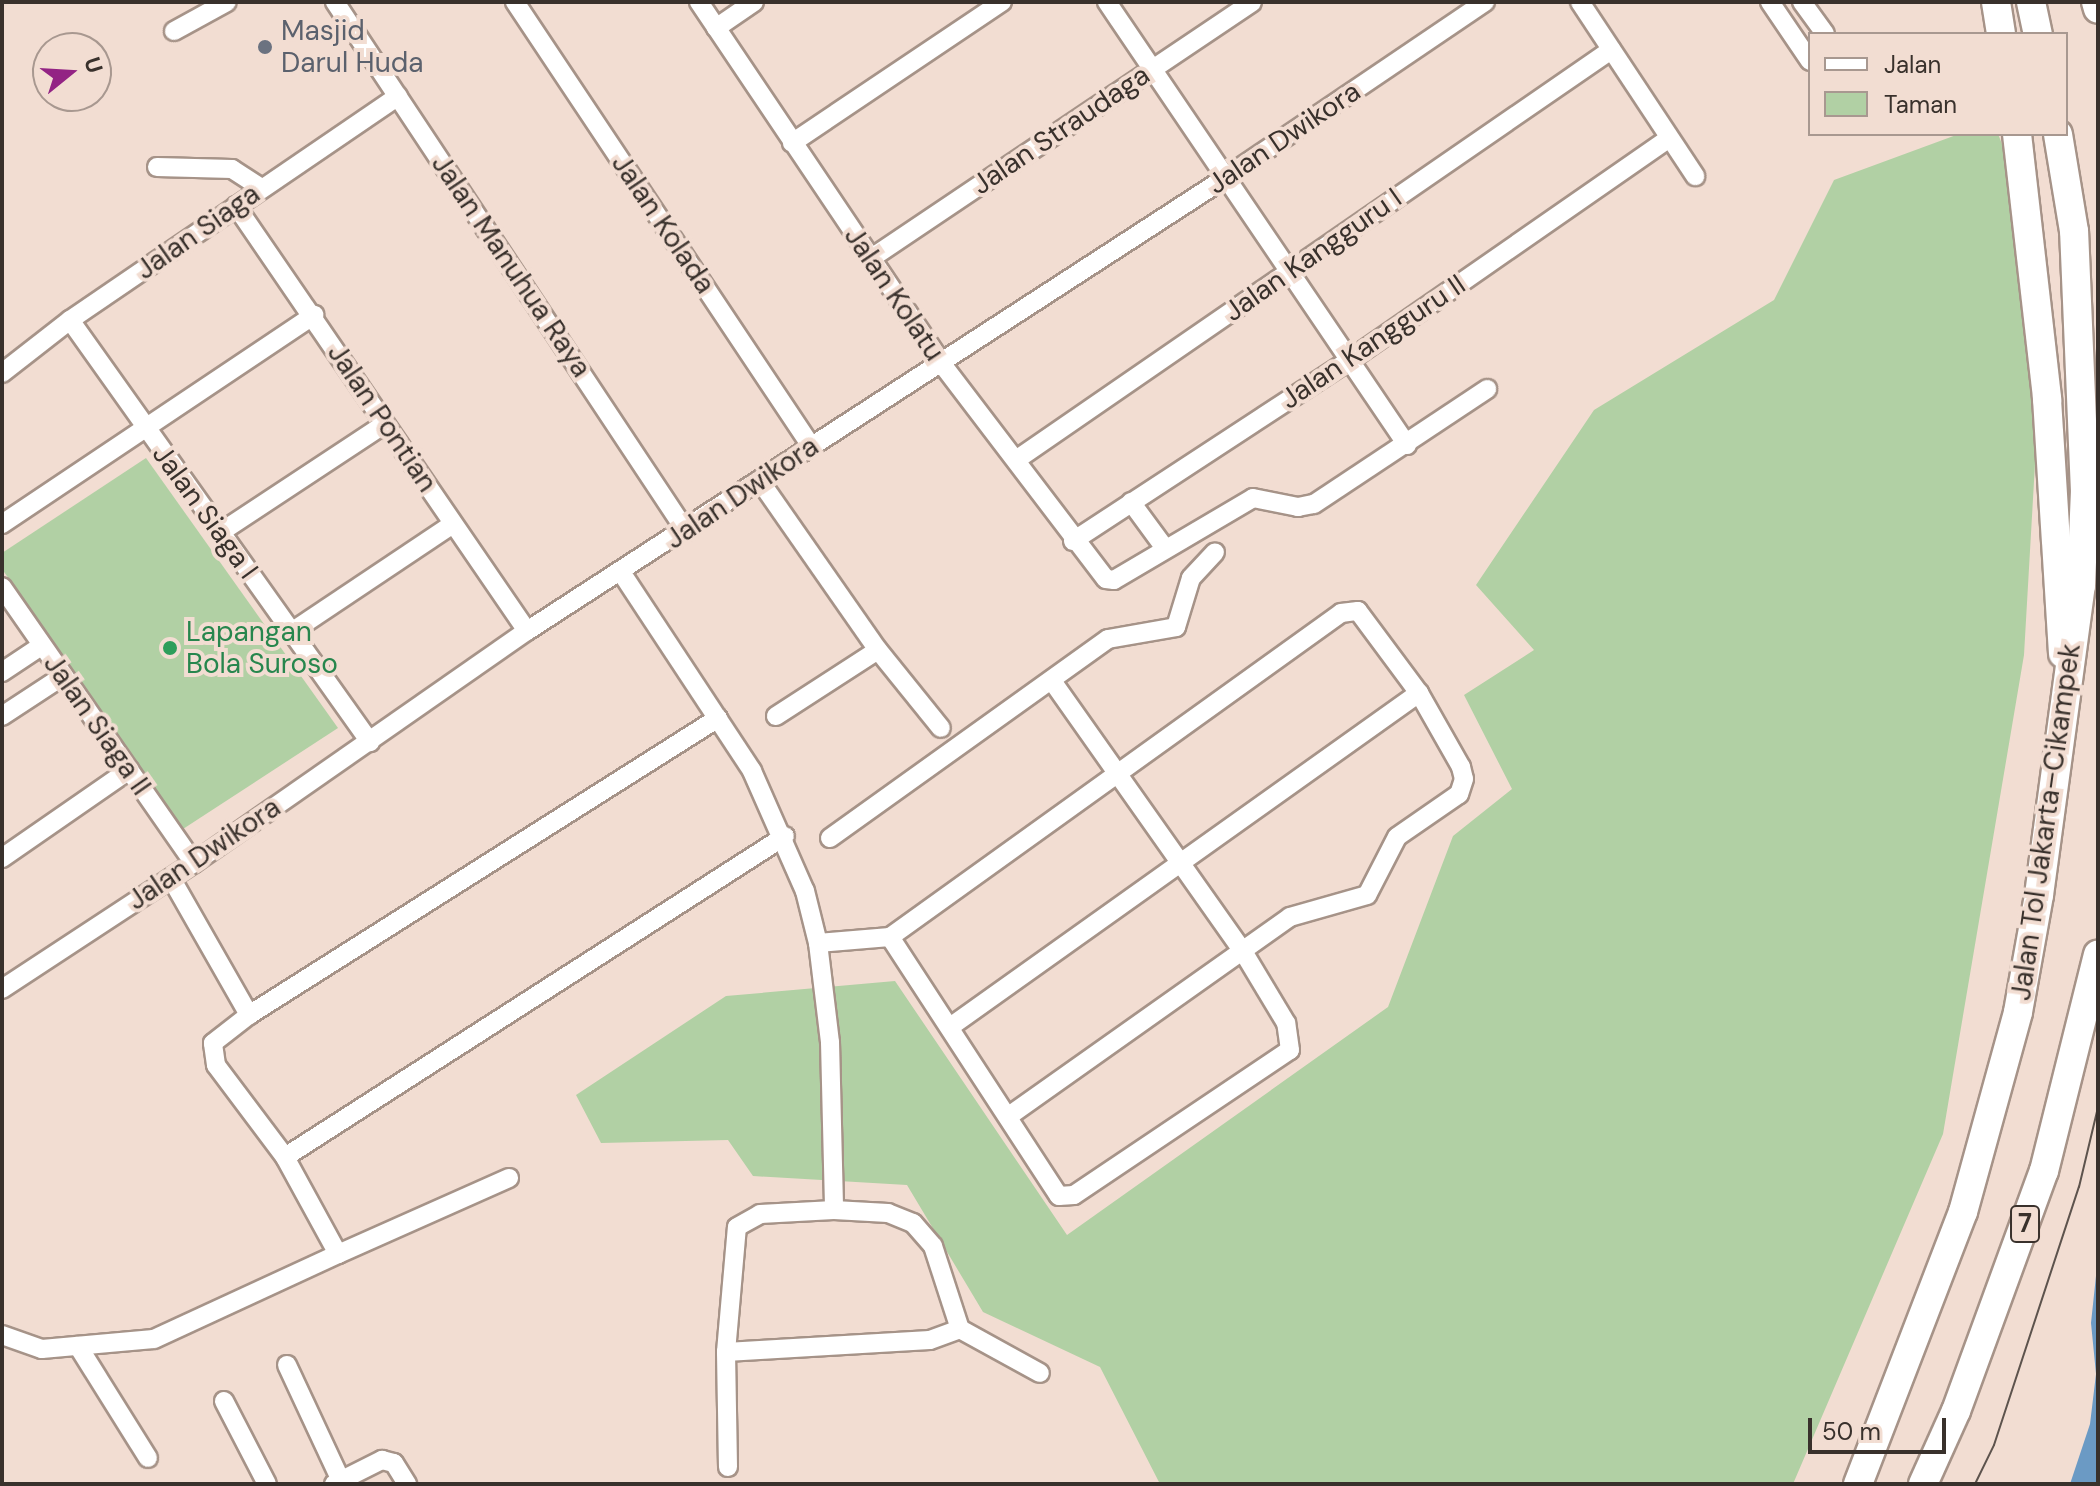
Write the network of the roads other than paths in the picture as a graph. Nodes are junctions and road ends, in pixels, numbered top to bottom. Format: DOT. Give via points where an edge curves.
graph roads {
  1 [pos="227,2"];
  2 [pos="335,2"];
  3 [pos="515,2"];
  4 [pos="699,2"];
  5 [pos="754,2"];
  6 [pos="1002,2"];
  7 [pos="1107,2"];
  8 [pos="1252,2"];
  9 [pos="1485,2"];
  10 [pos="1580,2"];
  11 [pos="1770,2"];
  12 [pos="1802,2"];
  13 [pos="1996,2"];
  14 [pos="2031,2"];
  15 [pos="2096,2"];
  16 [pos="2098,9"];
  17 [pos="716,28"];
  18 [pos="174,31"];
  19 [pos="1824,32"];
  20 [pos="2001,32"];
  21 [pos="2038,32"];
  22 [pos="1611,50"];
  23 [pos="1808,58"];
  24 [pos="1152,68"];
  25 [pos="398,96"];
  26 [pos="2017,136"];
  27 [pos="2058,136"];
  28 [pos="1669,138"];
  29 [pos="792,143"];
  30 [pos="157,167"];
  31 [pos="1695,176"];
  32 [pos="1225,178"];
  33 [pos="261,188"];
  34 [pos="236,206"];
  35 [pos="870,259"];
  36 [pos="1287,273"];
  37 [pos="314,315"];
  38 [pos="70,320"];
  39 [pos="1347,362"];
  40 [pos="942,364"];
  41 [pos="2,373"];
  42 [pos="1487,389"];
  43 [pos="385,424"];
  44 [pos="146,430"];
  45 [pos="1407,445"];
  46 [pos="811,446"];
  47 [pos="1016,460"];
  48 [pos="760,481"];
  49 [pos="1131,502"];
  50 [pos="2,524"];
  51 [pos="453,524"];
  52 [pos="686,531"];
  53 [pos="221,532"];
  54 [pos="1073,541"];
  55 [pos="1164,547"];
  56 [pos="1215,552"];
  57 [pos="621,572"];
  58 [pos="2,587"];
  59 [pos="527,631"];
  60 [pos="290,633"];
  61 [pos="41,646"];
  62 [pos="878,650"];
  63 [pos="2,672"];
  64 [pos="63,676"];
  65 [pos="1052,681"];
  66 [pos="2067,681"];
  67 [pos="1419,693"];
  68 [pos="2,716"];
  69 [pos="776,716"];
  70 [pos="718,718"];
  71 [pos="941,728"];
  72 [pos="370,742"];
  73 [pos="129,770"];
  74 [pos="1117,774"];
  75 [pos="785,836"];
  76 [pos="830,838"];
  77 [pos="2,858"];
  78 [pos="194,863"];
  79 [pos="1181,863"];
  80 [pos="171,878"];
  81 [pos="890,937"];
  82 [pos="818,943"];
  83 [pos="1244,953"];
  84 [pos="2098,955"];
  85 [pos="2,989"];
  86 [pos="249,1015"];
  87 [pos="950,1027"];
  88 [pos="1010,1115"];
  89 [pos="285,1157"];
  90 [pos="509,1178"];
  91 [pos="834,1210"];
  92 [pos="338,1254"];
  93 [pos="960,1329"];
  94 [pos="2,1335"];
  95 [pos="78,1346"];
  96 [pos="726,1352"];
  97 [pos="287,1365"];
  98 [pos="1040,1373"];
  99 [pos="224,1401"];
  100 [pos="148,1458"];
  101 [pos="728,1467"];
  102 [pos="1930,1479"];
  103 [pos="338,1482"];
  104 [pos="267,1484"];
  105 [pos="407,1484"];
  106 [pos="1858,1484"];
  1 -- 18 [label="street"];
  2 -- 25 [label="street, Jalan Manuhua Raya"];
  3 -- 46 [label="street, Jalan Kolada"];
  4 -- 17 [label="street, Jalan Kolatu"];
  5 -- 17 [label="street"];
  6 -- 29 [label="street"];
  7 -- 24 [label="street"];
  8 -- 24 [label="street, Jalan Straudaga"];
  9 -- 32 [label="street, Jalan Dwikora"];
  10 -- 22 [label="street"];
  11 -- 23 [label="street"];
  12 -- 19 [label="street"];
  13 -- 20 [label="highway"];
  14 -- 21 [label="highway"];
  15 -- 16 [label="highway"];
  17 -- 29 [label="street, Jalan Kolatu"];
  22 -- 28 [label="street"];
  22 -- 36 [label="street, Jalan Kangguru I"];
  24 -- 32 [label="street"];
  24 -- 35 [label="street, Jalan Straudaga"];
  25 -- 33 [label="street, Jalan Siaga"];
  25 -- 52 [label="street, Jalan Manuhua Raya"];
  26 -- 66 [label="highway" via="2047,399 2057,617"];
  27 -- 66 [label="highway, Jalan Tol Jakarta–Cikampek / 7" via="2074,231 2085,492 2081,586"];
  28 -- 31 [label="street"];
  28 -- 39 [label="street, Jalan Kangguru II"];
  29 -- 35 [label="street, Jalan Kolatu"];
  30 -- 33 [label="street" via="232,169"];
  32 -- 36 [label="street"];
  32 -- 40 [label="street, Jalan Dwikora"];
  33 -- 34 [label="street, Jalan Siaga"];
  34 -- 37 [label="street, Jalan Pontian"];
  34 -- 38 [label="street, Jalan Siaga"];
  35 -- 40 [label="street, Jalan Kolatu"];
  36 -- 39 [label="street"];
  36 -- 47 [label="street, Jalan Kangguru I"];
  37 -- 43 [label="street, Jalan Pontian"];
  37 -- 44 [label="street"];
  38 -- 41 [label="street, Jalan Siaga"];
  38 -- 44 [label="street, Jalan Siaga I"];
  39 -- 45 [label="street"];
  39 -- 49 [label="street, Jalan Kangguru II"];
  40 -- 46 [label="street, Jalan Dwikora"];
  40 -- 47 [label="street, Jalan Kolatu"];
  42 -- 45 [label="street"];
  43 -- 51 [label="street, Jalan Pontian"];
  43 -- 53 [label="street"];
  44 -- 50 [label="street"];
  44 -- 53 [label="street, Jalan Siaga I"];
  45 -- 55 [label="street" via="1314,504 1298,507 1253,498"];
  46 -- 48 [label="street, Jalan Dwikora"];
  47 -- 54 [label="street, Jalan Kolatu"];
  48 -- 52 [label="street, Jalan Dwikora"];
  48 -- 62 [label="street"];
  49 -- 54 [label="street, Jalan Kangguru II"];
  49 -- 55 [label="street"];
  51 -- 59 [label="street, Jalan Pontian"];
  51 -- 60 [label="street"];
  52 -- 57 [label="street, Jalan Dwikora"];
  53 -- 60 [label="street, Jalan Siaga I"];
  54 -- 55 [label="street, Jalan Kolatu" via="1102,577 1114,580"];
  56 -- 65 [label="street" via="1191,578 1176,627 1108,639"];
  57 -- 59 [label="street, Jalan Dwikora"];
  57 -- 70 [label="street"];
  58 -- 61 [label="street, Jalan Siaga II"];
  59 -- 72 [label="street, Jalan Dwikora"];
  60 -- 72 [label="street, Jalan Siaga I"];
  61 -- 63 [label="street"];
  61 -- 64 [label="street, Jalan Siaga II"];
  62 -- 69 [label="street"];
  62 -- 71 [label="street"];
  64 -- 68 [label="street"];
  64 -- 73 [label="street, Jalan Siaga II"];
  65 -- 74 [label="street"];
  65 -- 76 [label="street"];
  66 -- 106 [label="highway, Jalan Tol Jakarta–Cikampek / 7" via="2018,1012 1963,1212"];
  67 -- 74 [label="street" via="1371,623 1358,611 1341,613"];
  67 -- 79 [label="street"];
  67 -- 83 [label="street" via="1463,772 1459,794 1397,837 1367,895 1298,912"];
  70 -- 75 [label="street"];
  70 -- 86 [label="street"];
  72 -- 78 [label="street, Jalan Dwikora"];
  73 -- 77 [label="street"];
  73 -- 78 [label="street, Jalan Siaga II"];
  74 -- 79 [label="street"];
  74 -- 81 [label="street"];
  75 -- 82 [label="street"];
  75 -- 89 [label="street"];
  78 -- 80 [label="street, Jalan Dwikora"];
  79 -- 83 [label="street"];
  79 -- 87 [label="street"];
  80 -- 85 [label="street, Jalan Dwikora"];
  80 -- 86 [label="street"];
  81 -- 82 [label="street"];
  81 -- 87 [label="street"];
  82 -- 91 [label="street" via="830,1042"];
  83 -- 88 [label="street"];
  83 -- 88 [label="street" via="1290,1032 1292,1043 1284,1055 1066,1197 1054,1192"];
  84 -- 102 [label="highway, 7" via="2044,1171"];
  86 -- 89 [label="street" via="217,1037 213,1057"];
  87 -- 88 [label="street"];
  89 -- 92 [label="street"];
  90 -- 92 [label="street"];
  91 -- 93 [label="street" via="888,1213 913,1223 933,1246"];
  91 -- 96 [label="street" via="760,1214 737,1227"];
  92 -- 95 [label="street" via="154,1339"];
  93 -- 96 [label="street" via="930,1340"];
  93 -- 98 [label="street"];
  94 -- 95 [label="street" via="30,1348"];
  95 -- 100 [label="street"];
  96 -- 101 [label="street"];
  97 -- 103 [label="street"];
  99 -- 104 [label="street"];
  103 -- 105 [label="street" via="382,1460 394,1463"];
}
